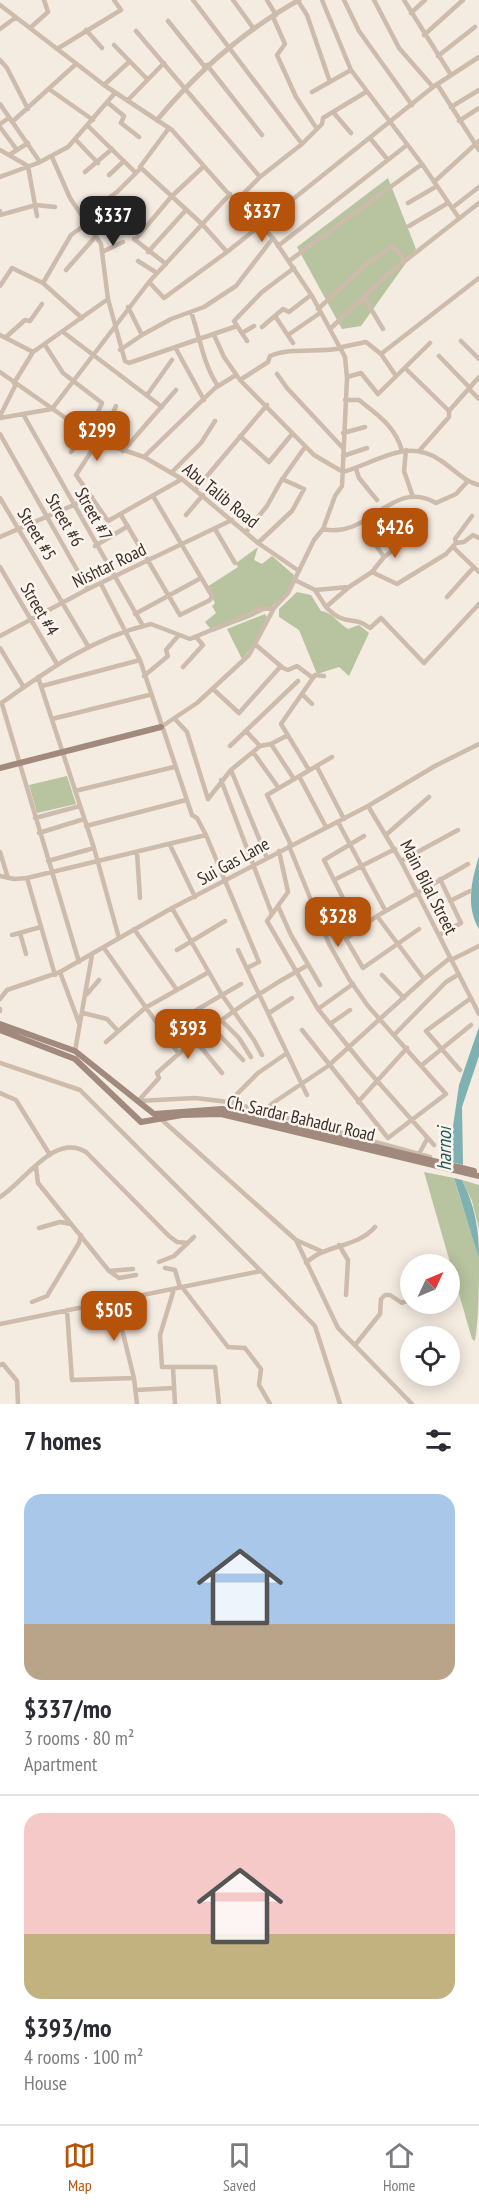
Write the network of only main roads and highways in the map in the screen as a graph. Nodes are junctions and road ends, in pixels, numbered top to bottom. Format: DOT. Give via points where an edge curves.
graph roads {
  1 [pos="161,727"];
  2 [pos="0,768"];
  3 [pos="0,1024"];
  4 [pos="0,1030"];
  5 [pos="154,1114"];
  6 [pos="161,1119"];
  7 [pos="446,1164"];
  8 [pos="479,1174"];
  1 -- 2 [label="main road"];
  3 -- 5 [label="main road" via="75,1051"];
  4 -- 6 [label="main road, Ch. Sardar Bahadur Road" via="75,1059 141,1122"];
  5 -- 6 [label="main road"];
  5 -- 7 [label="main road, Ch. Sardar Bahadur Road" via="208,1108 261,1114"];
  6 -- 7 [label="main road, Ch. Sardar Bahadur Road" via="221,1114"];
  7 -- 8 [label="main road, Ch. Sardar Bahadur Road"];
}
